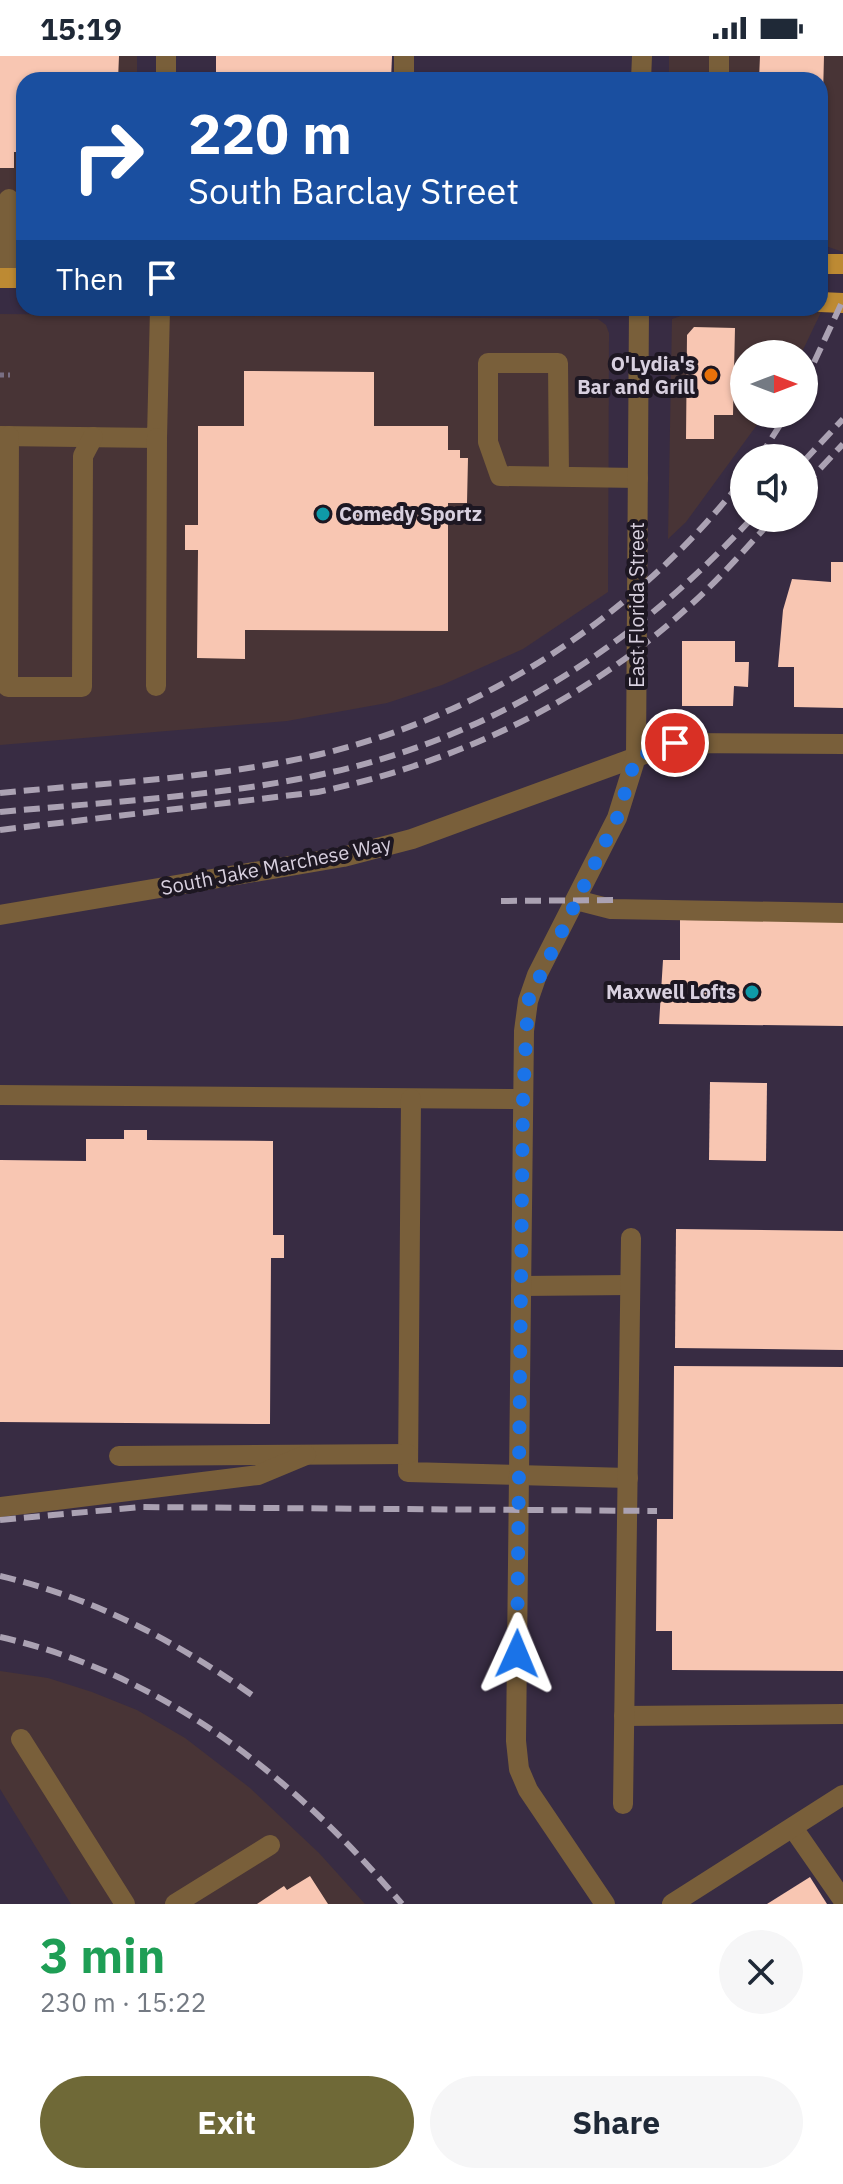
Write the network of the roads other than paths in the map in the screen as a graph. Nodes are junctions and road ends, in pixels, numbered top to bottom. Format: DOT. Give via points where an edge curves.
graph roads {
  1 [pos="11,197"];
  2 [pos="11,278"];
  3 [pos="160,316"];
  4 [pos="639,316"];
  5 [pos="5,436"];
  6 [pos="93,437"];
  7 [pos="157,438"];
  8 [pos="559,477"];
  9 [pos="638,478"];
  10 [pos="156,686"];
  11 [pos="843,744"];
  12 [pos="636,757"];
  13 [pos="576,900"];
  14 [pos="843,913"];
  15 [pos="0,915"];
  16 [pos="0,1095"];
  17 [pos="411,1099"];
  18 [pos="523,1099"];
  19 [pos="631,1238"];
  20 [pos="630,1285"];
  21 [pos="521,1286"];
  22 [pos="408,1454"];
  23 [pos="306,1455"];
  24 [pos="119,1456"];
  25 [pos="518,1475"];
  26 [pos="628,1478"];
  27 [pos="0,1507"];
  28 [pos="843,1714"];
  29 [pos="624,1716"];
  30 [pos="21,1739"];
  31 [pos="843,1795"];
  32 [pos="623,1804"];
  33 [pos="793,1828"];
  34 [pos="270,1845"];
  35 [pos="843,1900"];
  36 [pos="125,1904"];
  37 [pos="175,1904"];
  38 [pos="605,1904"];
  39 [pos="672,1904"];
  1 -- 2 [label="street"];
  3 -- 7 [label="street"];
  4 -- 9 [label="street, East Florida Street"];
  5 -- 6 [label="street"];
  5 -- 6 [label="street" via="8,687 82,687 83,456"];
  6 -- 7 [label="street"];
  7 -- 10 [label="street"];
  8 -- 8 [label="street" via="500,476 488,442 488,363 558,363"];
  8 -- 9 [label="street"];
  9 -- 12 [label="street, East Florida Street"];
  11 -- 12 [label="street, South Jake Marchese Way" via="675,743"];
  12 -- 13 [label="street, East Florida Street" via="617,818"];
  12 -- 15 [label="street, South Jake Marchese Way" via="461,823 343,857"];
  13 -- 14 [label="street" via="627,910"];
  13 -- 18 [label="street, East Florida Street" via="528,1001"];
  16 -- 17 [label="street"];
  17 -- 18 [label="street"];
  17 -- 22 [label="street"];
  18 -- 21 [label="street, East Florida Street"];
  19 -- 20 [label="street"];
  20 -- 21 [label="street"];
  20 -- 26 [label="street"];
  21 -- 25 [label="street, East Florida Street"];
  22 -- 23 [label="street"];
  22 -- 25 [label="street" via="408,1472"];
  23 -- 24 [label="street"];
  23 -- 27 [label="street" via="258,1475"];
  25 -- 26 [label="street"];
  25 -- 38 [label="street, East Florida Street" via="519,1769"];
  26 -- 29 [label="street"];
  28 -- 29 [label="street"];
  29 -- 32 [label="street"];
  30 -- 36 [label="street"];
  31 -- 33 [label="street"];
  33 -- 35 [label="street"];
  33 -- 39 [label="street"];
  34 -- 37 [label="street"];
}
